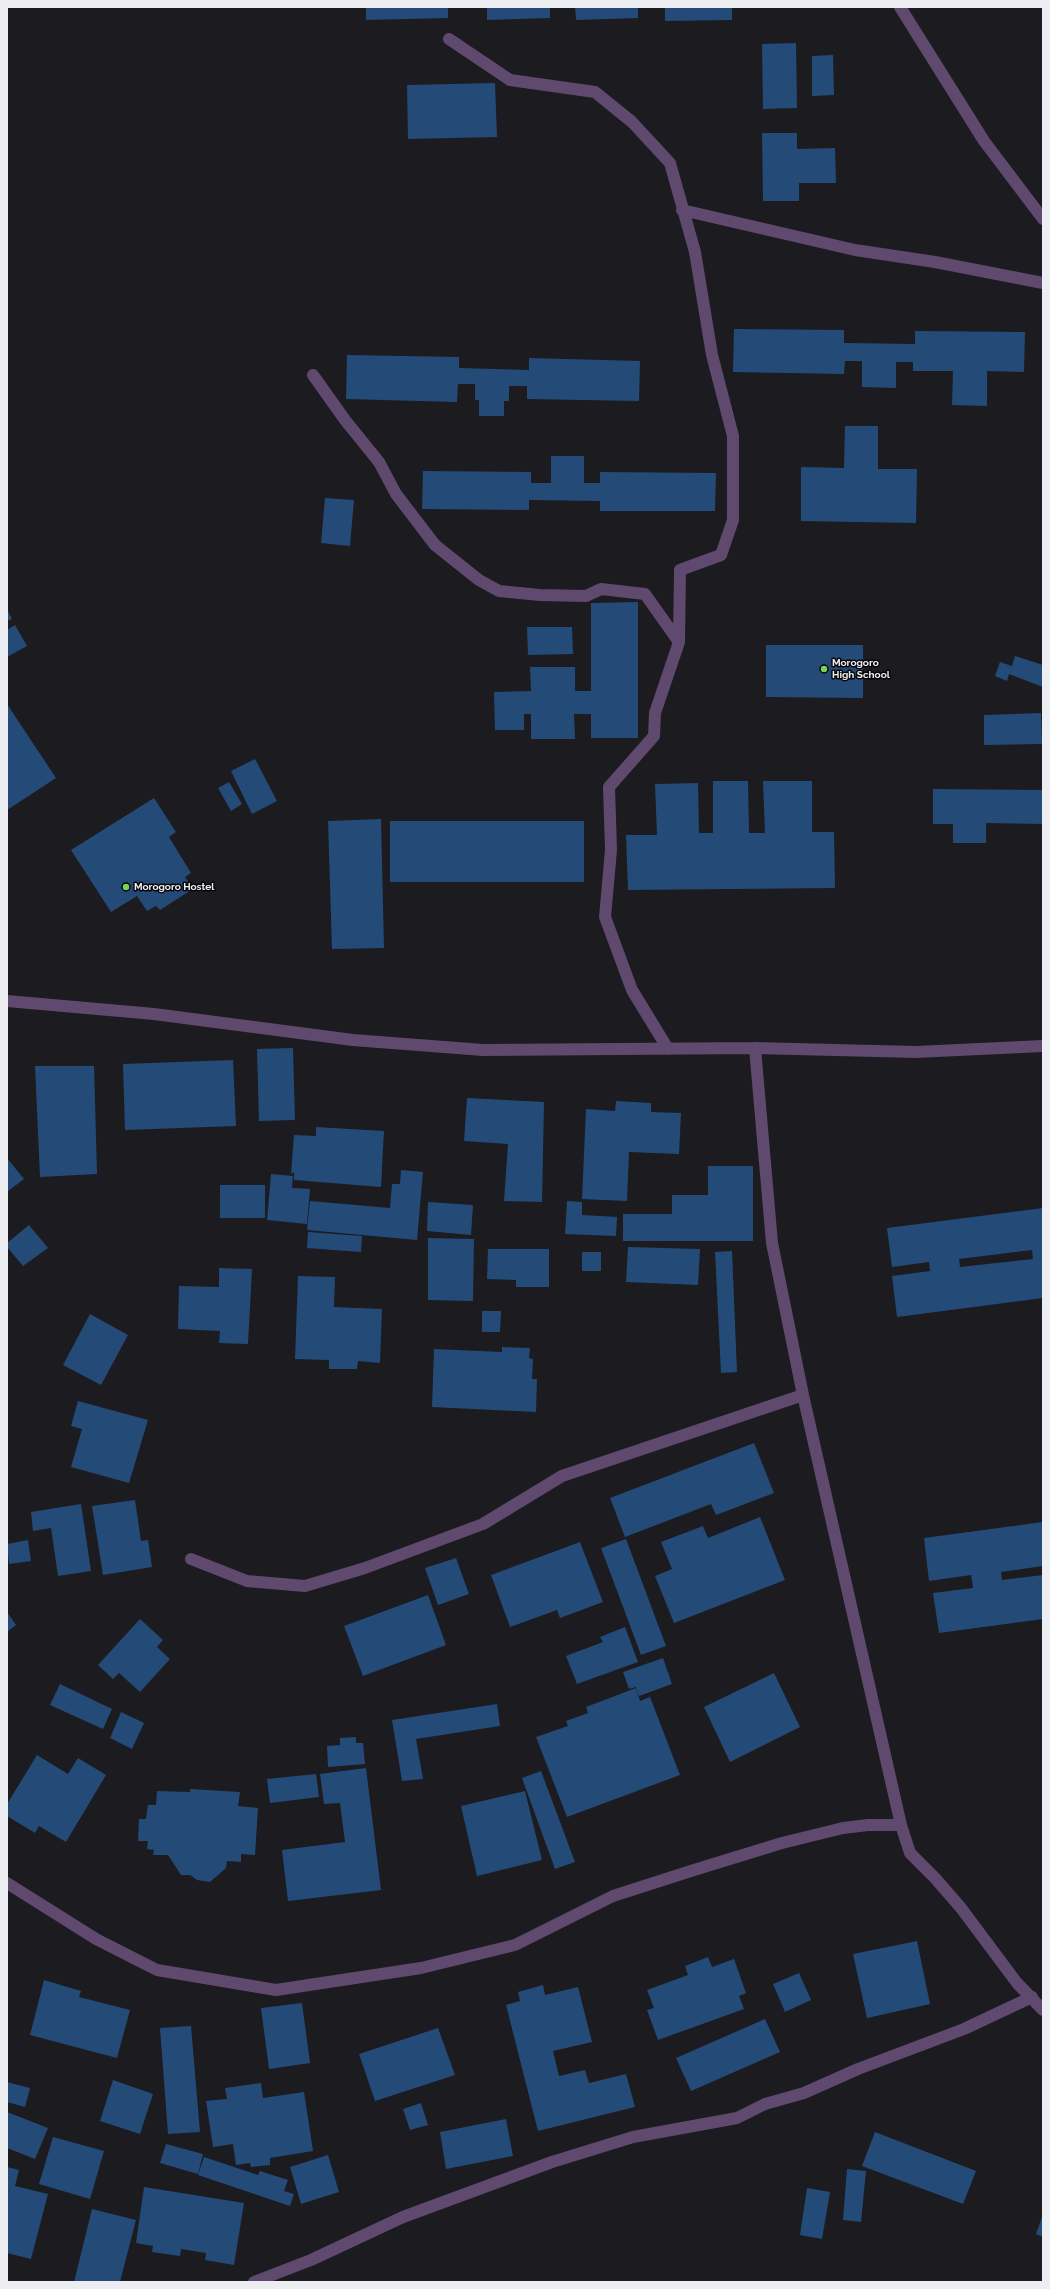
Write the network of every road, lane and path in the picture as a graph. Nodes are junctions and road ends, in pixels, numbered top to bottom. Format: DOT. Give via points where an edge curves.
graph roads {
  1 [pos="900,7"];
  2 [pos="449,39"];
  3 [pos="682,210"];
  4 [pos="1043,219"];
  5 [pos="1043,284"];
  6 [pos="314,375"];
  7 [pos="679,642"];
  8 [pos="7,1001"];
  9 [pos="1043,1046"];
  10 [pos="755,1048"];
  11 [pos="668,1049"];
  12 [pos="803,1395"];
  13 [pos="191,1559"];
  14 [pos="901,1825"];
  15 [pos="7,1883"];
  16 [pos="1032,1997"];
  17 [pos="1043,2010"];
  18 [pos="254,2282"];
  1 -- 4 [label="street" via="984,141"];
  2 -- 3 [label="street" via="510,80 595,92 632,122 670,163"];
  3 -- 5 [label="street" via="855,250 935,262"];
  3 -- 7 [label="street" via="695,252 712,355 733,436 733,520 721,555 680,570"];
  6 -- 7 [label="street" via="345,420 379,462 396,494 435,545 479,580 499,591 540,595 586,596 602,589 645,594"];
  7 -- 11 [label="street" via="656,713 654,736 609,787 611,850 606,917 632,990"];
  8 -- 11 [label="street" via="154,1014 353,1040 483,1050"];
  9 -- 10 [label="street" via="916,1052"];
  10 -- 11 [label="street"];
  10 -- 12 [label="street" via="772,1243"];
  12 -- 13 [label="street" via="562,1476 483,1524 365,1568 305,1586 247,1581"];
  12 -- 14 [label="street"];
  14 -- 15 [label="street" via="844,1828 782,1843 694,1870 613,1896 515,1945 421,1968 276,1990 157,1970 96,1940"];
  14 -- 16 [label="street" via="910,1853 961,1908 1017,1983"];
  16 -- 17 [label="street"];
  16 -- 18 [label="street" via="964,2029 858,2069 804,2093 765,2104 737,2118 633,2137 552,2162 403,2217 311,2260"];
}
